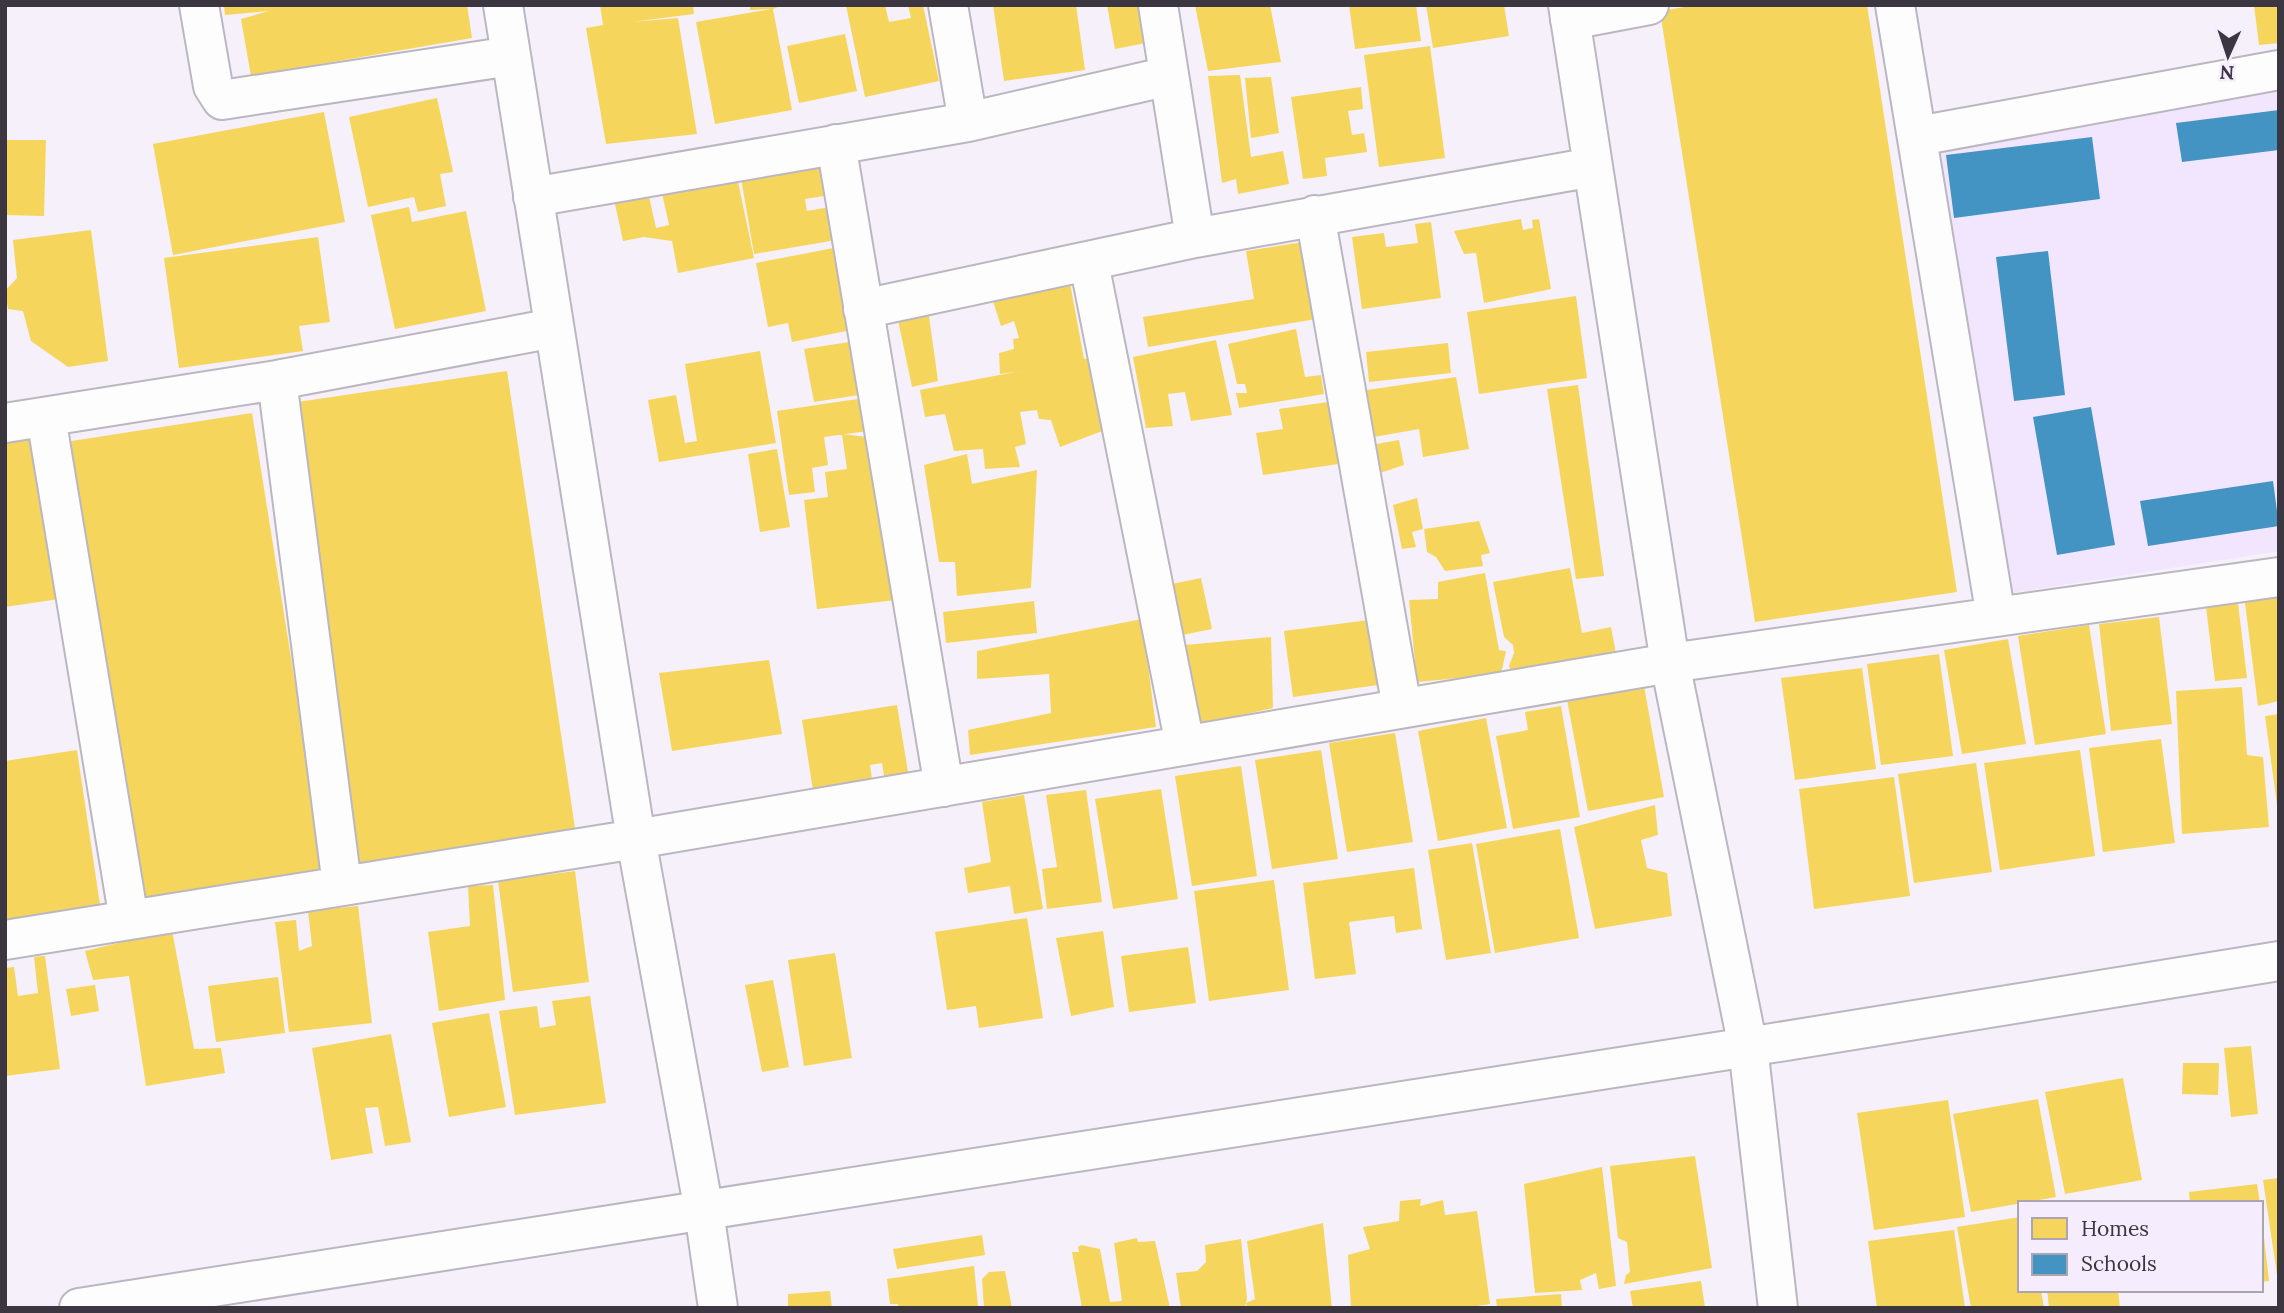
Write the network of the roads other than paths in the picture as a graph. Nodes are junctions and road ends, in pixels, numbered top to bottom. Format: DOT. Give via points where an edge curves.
graph roads {
  1 [pos="200,5"];
  2 [pos="503,5"];
  3 [pos="948,5"];
  4 [pos="1158,5"];
  5 [pos="1648,5"];
  6 [pos="1895,5"];
  7 [pos="1569,13"];
  8 [pos="511,56"];
  9 [pos="2279,70"];
  10 [pos="1169,76"];
  11 [pos="968,121"];
  12 [pos="1918,136"];
  13 [pos="836,144"];
  14 [pos="1593,167"];
  15 [pos="533,197"];
  16 [pos="1315,215"];
  17 [pos="1195,239"];
  18 [pos="1089,263"];
  19 [pos="863,309"];
  20 [pos="554,328"];
  21 [pos="277,380"];
  22 [pos="46,417"];
  23 [pos="5,423"];
  24 [pos="2279,577"];
  25 [pos="1996,617"];
  26 [pos="1670,663"];
  27 [pos="1402,708"];
  28 [pos="1185,745"];
  29 [pos="944,787"];
  30 [pos="636,839"];
  31 [pos="342,884"];
  32 [pos="129,920"];
  33 [pos="5,940"];
  34 [pos="2279,961"];
  35 [pos="1748,1047"];
  36 [pos="704,1211"];
  37 [pos="79,1308"];
  38 [pos="718,1308"];
  39 [pos="1778,1308"];
  1 -- 8 [label="street" via="213,86 222,100"];
  2 -- 8 [label="street"];
  3 -- 11 [label="street"];
  4 -- 10 [label="street"];
  5 -- 7 [label="street"];
  6 -- 12 [label="street"];
  7 -- 14 [label="street"];
  8 -- 15 [label="street"];
  9 -- 12 [label="street"];
  10 -- 11 [label="street"];
  10 -- 17 [label="street"];
  11 -- 13 [label="street"];
  12 -- 25 [label="street"];
  13 -- 15 [label="street"];
  13 -- 19 [label="street"];
  14 -- 16 [label="street"];
  14 -- 26 [label="street"];
  15 -- 20 [label="street"];
  16 -- 17 [label="street"];
  16 -- 27 [label="street"];
  17 -- 18 [label="street"];
  18 -- 19 [label="street"];
  18 -- 28 [label="street"];
  19 -- 29 [label="street"];
  20 -- 21 [label="street"];
  20 -- 30 [label="street"];
  21 -- 22 [label="street"];
  21 -- 31 [label="street"];
  22 -- 23 [label="street"];
  22 -- 32 [label="street"];
  24 -- 25 [label="street"];
  25 -- 26 [label="street"];
  26 -- 27 [label="street"];
  26 -- 35 [label="street"];
  27 -- 28 [label="street"];
  28 -- 29 [label="street"];
  29 -- 30 [label="street"];
  30 -- 31 [label="street"];
  30 -- 36 [label="street"];
  31 -- 32 [label="street"];
  32 -- 33 [label="street"];
  34 -- 35 [label="street"];
  35 -- 36 [label="street"];
  35 -- 39 [label="street"];
  36 -- 37 [label="street"];
  36 -- 38 [label="street"];
}
